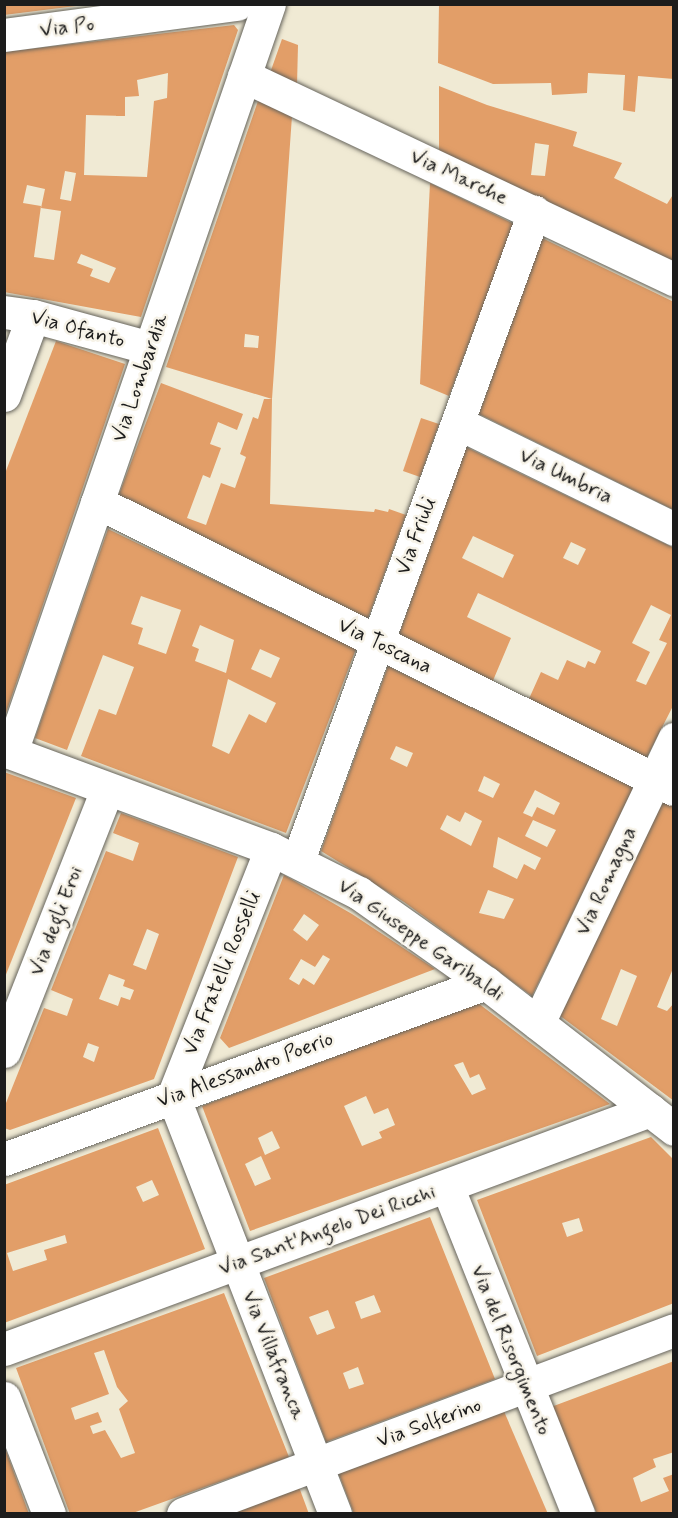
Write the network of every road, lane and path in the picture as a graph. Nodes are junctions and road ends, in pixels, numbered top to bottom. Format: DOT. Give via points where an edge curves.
graph roads {
  1 [pos="269,4"];
  2 [pos="225,5"];
  3 [pos="4,35"];
  4 [pos="244,76"];
  5 [pos="534,212"];
  6 [pos="674,279"];
  7 [pos="19,314"];
  8 [pos="150,348"];
  9 [pos="4,395"];
  10 [pos="458,423"];
  11 [pos="97,502"];
  12 [pos="674,529"];
  13 [pos="377,642"];
  14 [pos="674,739"];
  15 [pos="8,751"];
  16 [pos="664,784"];
  17 [pos="107,790"];
  18 [pos="284,855"];
  19 [pos="486,983"];
  20 [pos="538,1023"];
  21 [pos="4,1052"];
  22 [pos="172,1096"];
  23 [pos="662,1119"];
  24 [pos="4,1159"];
  25 [pos="447,1186"];
  26 [pos="238,1263"];
  27 [pos="674,1330"];
  28 [pos="4,1349"];
  29 [pos="525,1388"];
  30 [pos="4,1398"];
  31 [pos="317,1463"];
  32 [pos="49,1514"];
  33 [pos="183,1514"];
  34 [pos="335,1514"];
  35 [pos="578,1514"];
  1 -- 4 [label="street, Via Lombardia"];
  2 -- 3 [label="street, Via Po"];
  4 -- 5 [label="street, Via Marche"];
  4 -- 8 [label="street, Via Lombardia"];
  5 -- 6 [label="street, Via Marche"];
  5 -- 10 [label="street, Via Friuli"];
  7 -- 8 [label="street, Via Ofanto"];
  7 -- 9 [label="street"];
  8 -- 11 [label="street, Via Lombardia"];
  10 -- 12 [label="street, Via Umbria"];
  10 -- 13 [label="street, Via Friuli"];
  11 -- 13 [label="street, Via Toscana"];
  11 -- 15 [label="street, Via Lombardia"];
  13 -- 16 [label="street, Via Toscana"];
  13 -- 18 [label="street, Via Friuli"];
  14 -- 16 [label="street, Via Romagna"];
  15 -- 17 [label="street, Via Giuseppe Garibaldi"];
  16 -- 20 [label="street, Via Romagna"];
  17 -- 18 [label="street, Via Giuseppe Garibaldi"];
  17 -- 21 [label="street, Via degli Eroi"];
  18 -- 19 [label="street, Via Giuseppe Garibaldi" via="359,893"];
  18 -- 22 [label="street, Via Fratelli Rosselli"];
  19 -- 20 [label="street, Via Giuseppe Garibaldi"];
  19 -- 22 [label="street, Via Alessandro Poerio"];
  20 -- 23 [label="street, Via Giuseppe Garibaldi"];
  22 -- 24 [label="street, Via Alessandro Poerio"];
  22 -- 26 [label="street, Via Villafranca"];
  23 -- 25 [label="street, Via Sant'Angelo Dei Ricchi"];
  25 -- 26 [label="street, Via Sant'Angelo Dei Ricchi"];
  25 -- 29 [label="street, Via del Risorgimento"];
  26 -- 28 [label="street, Via Sant'Angelo Dei Ricchi"];
  26 -- 31 [label="street, Via Villafranca"];
  27 -- 29 [label="street, Via Solferino"];
  29 -- 31 [label="street, Via Solferino"];
  29 -- 35 [label="street, Via del Risorgimento"];
  30 -- 32 [label="street"];
  31 -- 33 [label="street, Via Solferino"];
  31 -- 34 [label="street, Via Villafranca"];
}
